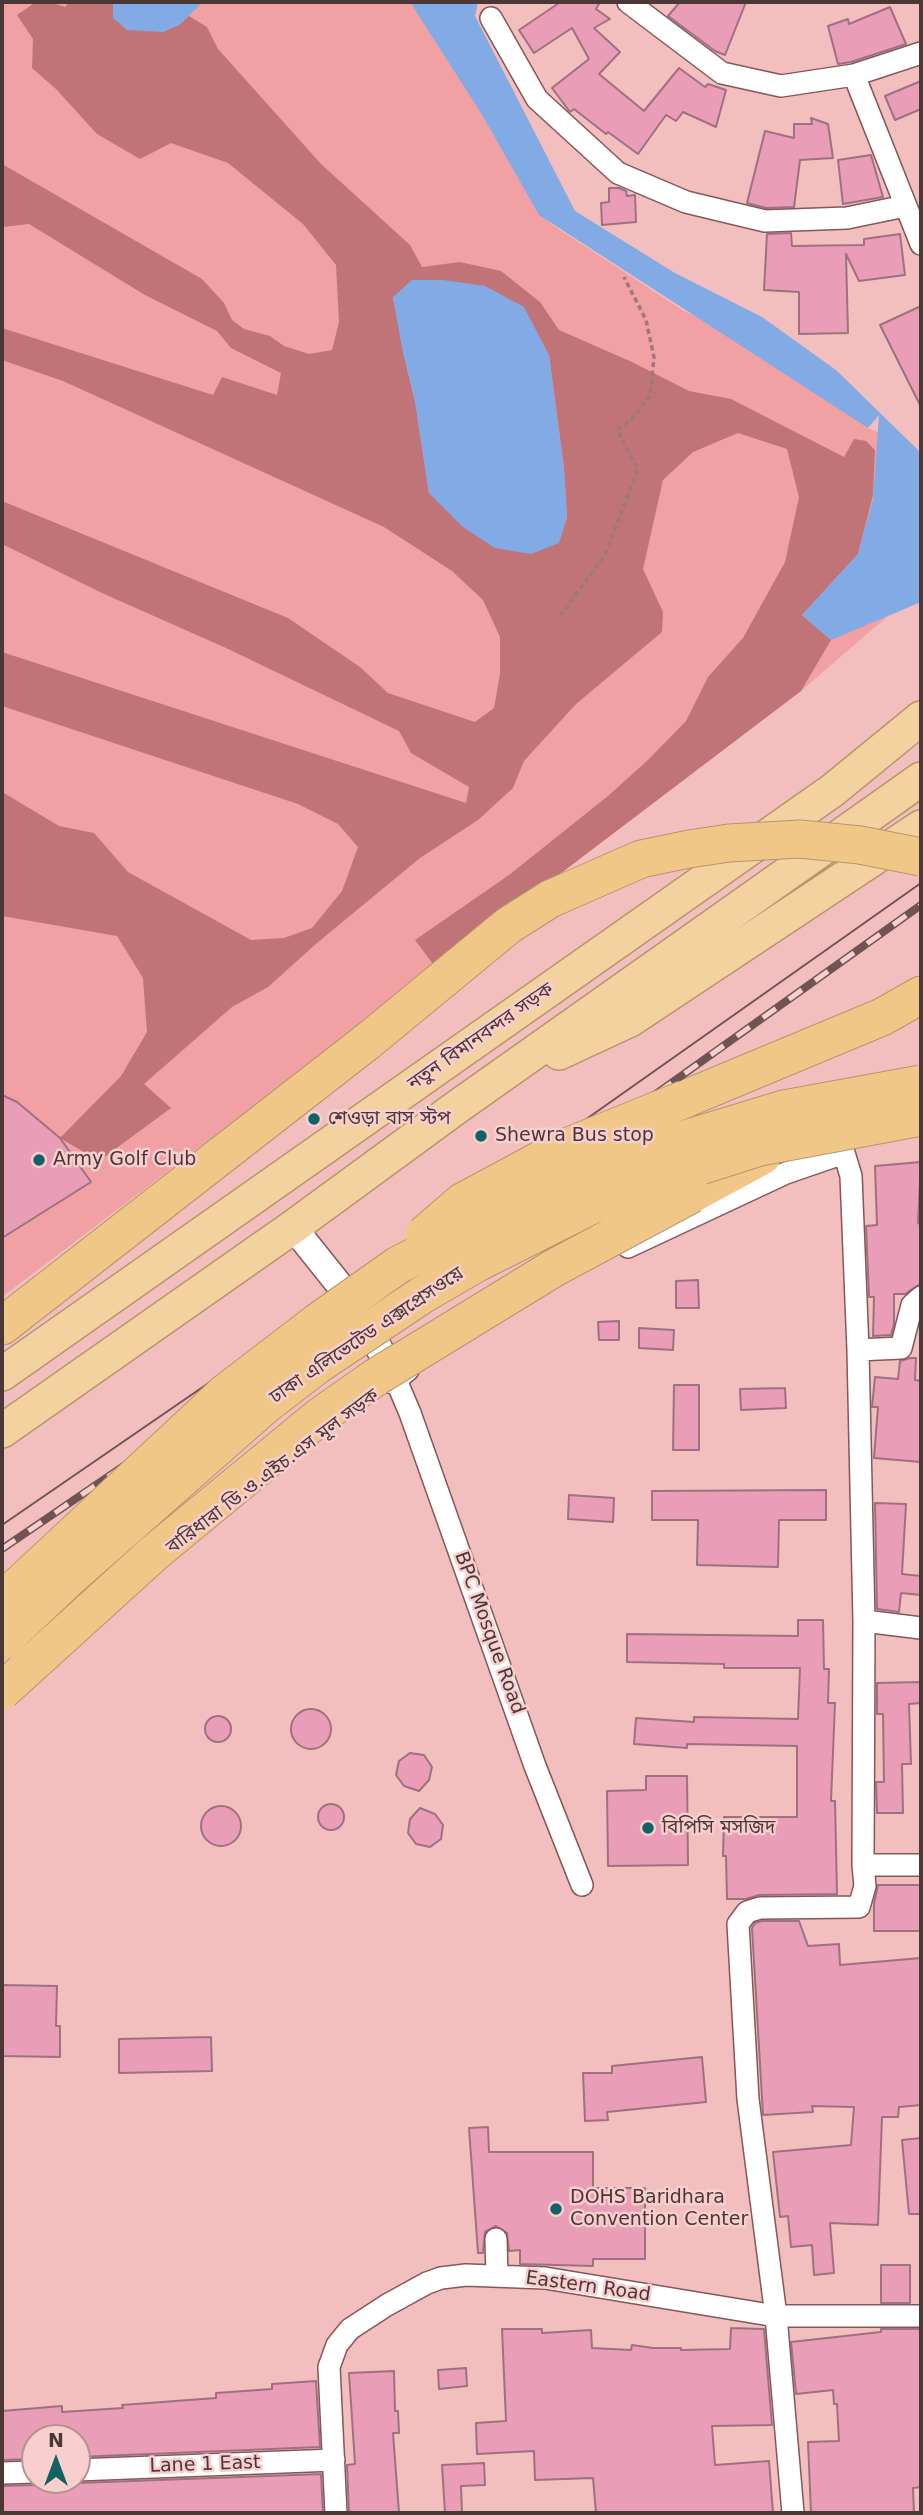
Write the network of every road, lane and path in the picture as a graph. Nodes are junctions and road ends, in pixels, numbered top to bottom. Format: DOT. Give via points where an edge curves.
graph roads {
  1 [pos="628,2"];
  2 [pos="491,18"];
  3 [pos="921,53"];
  4 [pos="854,75"];
  5 [pos="905,206"];
  6 [pos="921,244"];
  7 [pos="624,277"];
  8 [pos="560,616"];
  9 [pos="921,718"];
  10 [pos="921,779"];
  11 [pos="921,827"];
  12 [pos="921,857"];
  13 [pos="921,995"];
  14 [pos="921,1073"];
  15 [pos="921,1084"];
  16 [pos="484,1087"];
  17 [pos="921,1117"];
  18 [pos="293,1227"];
  19 [pos="398,1265"];
  20 [pos="921,1297"];
  21 [pos="2,1326"];
  22 [pos="858,1350"];
  23 [pos="2,1374"];
  24 [pos="396,1380"];
  25 [pos="2,1431"];
  26 [pos="2,1601"];
  27 [pos="864,1621"];
  28 [pos="921,1628"];
  29 [pos="2,1641"];
  30 [pos="2,1674"];
  31 [pos="2,1691"];
  32 [pos="863,1865"];
  33 [pos="921,1865"];
  34 [pos="582,1885"];
  35 [pos="496,2239"];
  36 [pos="497,2276"];
  37 [pos="776,2316"];
  38 [pos="921,2316"];
  39 [pos="334,2460"];
  40 [pos="91,2469"];
  41 [pos="21,2472"];
  42 [pos="2,2473"];
  43 [pos="336,2513"];
  44 [pos="793,2513"];
  1 -- 4 [label="street" via="722,73 781,86"];
  2 -- 5 [label="street" via="537,99 618,173 686,202 765,221 848,218"];
  3 -- 4 [label="street"];
  4 -- 5 [label="street"];
  5 -- 6 [label="street"];
  7 -- 8 [label="path" via="646,320 654,358 650,396 633,418 617,429 638,469 605,555"];
  9 -- 23 [label="highway, নতুন বিমানবন্দর সড়ক" via="833,790"];
  10 -- 16 [label="highway"];
  11 -- 16 [label="highway" via="631,1020"];
  12 -- 21 [label="highway, bridge" via="800,839 729,843 642,859 550,899 509,925 368,1041"];
  13 -- 19 [label="highway, bridge" via="796,1054 557,1151 462,1202"];
  14 -- 31 [label="highway, bridge" via="555,1268 376,1377 319,1416 174,1536"];
  15 -- 19 [label="highway, ঢাকা এলিভেটেড এক্সপ্রেসওয়ে, bridge" via="784,1109 633,1155 560,1185"];
  16 -- 18 [label="highway"];
  17 -- 29 [label="highway, ঢাকা এলিভেটেড এক্সপ্রেসওয়ে, bridge" via="760,1147 660,1179 590,1206 444,1282 264,1406"];
  18 -- 24 [label="street, বারিধারা ডি.ও.এইচ.এস মূল সড়ক" via="357,1307"];
  18 -- 25 [label="highway"];
  19 -- 26 [label="highway, ঢাকা এলিভেটেড এক্সপ্রেসওয়ে, bridge" via="225,1393"];
  20 -- 22 [label="street" via="912,1305 901,1348"];
  22 -- 24 [label="street" via="851,1177 844,1153 786,1173 541,1289 416,1363"];
  22 -- 27 [label="street"];
  24 -- 30 [label="street, বারিধারা ডি.ও.এইচ.এস মূল সড়ক"];
  24 -- 34 [label="street, BPC Mosque Road"];
  27 -- 28 [label="street"];
  27 -- 32 [label="street"];
  32 -- 33 [label="street"];
  32 -- 37 [label="street" via="865,1886 859,1907 760,1908 747,1912 737,1924 748,2099"];
  35 -- 36 [label="street"];
  36 -- 37 [label="street, Eastern Road" via="545,2278"];
  36 -- 39 [label="street, Eastern Road" via="466,2275 427,2283 351,2329 337,2345 329,2367"];
  37 -- 38 [label="street, Eastern Road"];
  37 -- 44 [label="street"];
  39 -- 40 [label="street, Lane 1 East"];
  39 -- 43 [label="street, Eastern Road"];
  41 -- 42 [label="street"];
}
